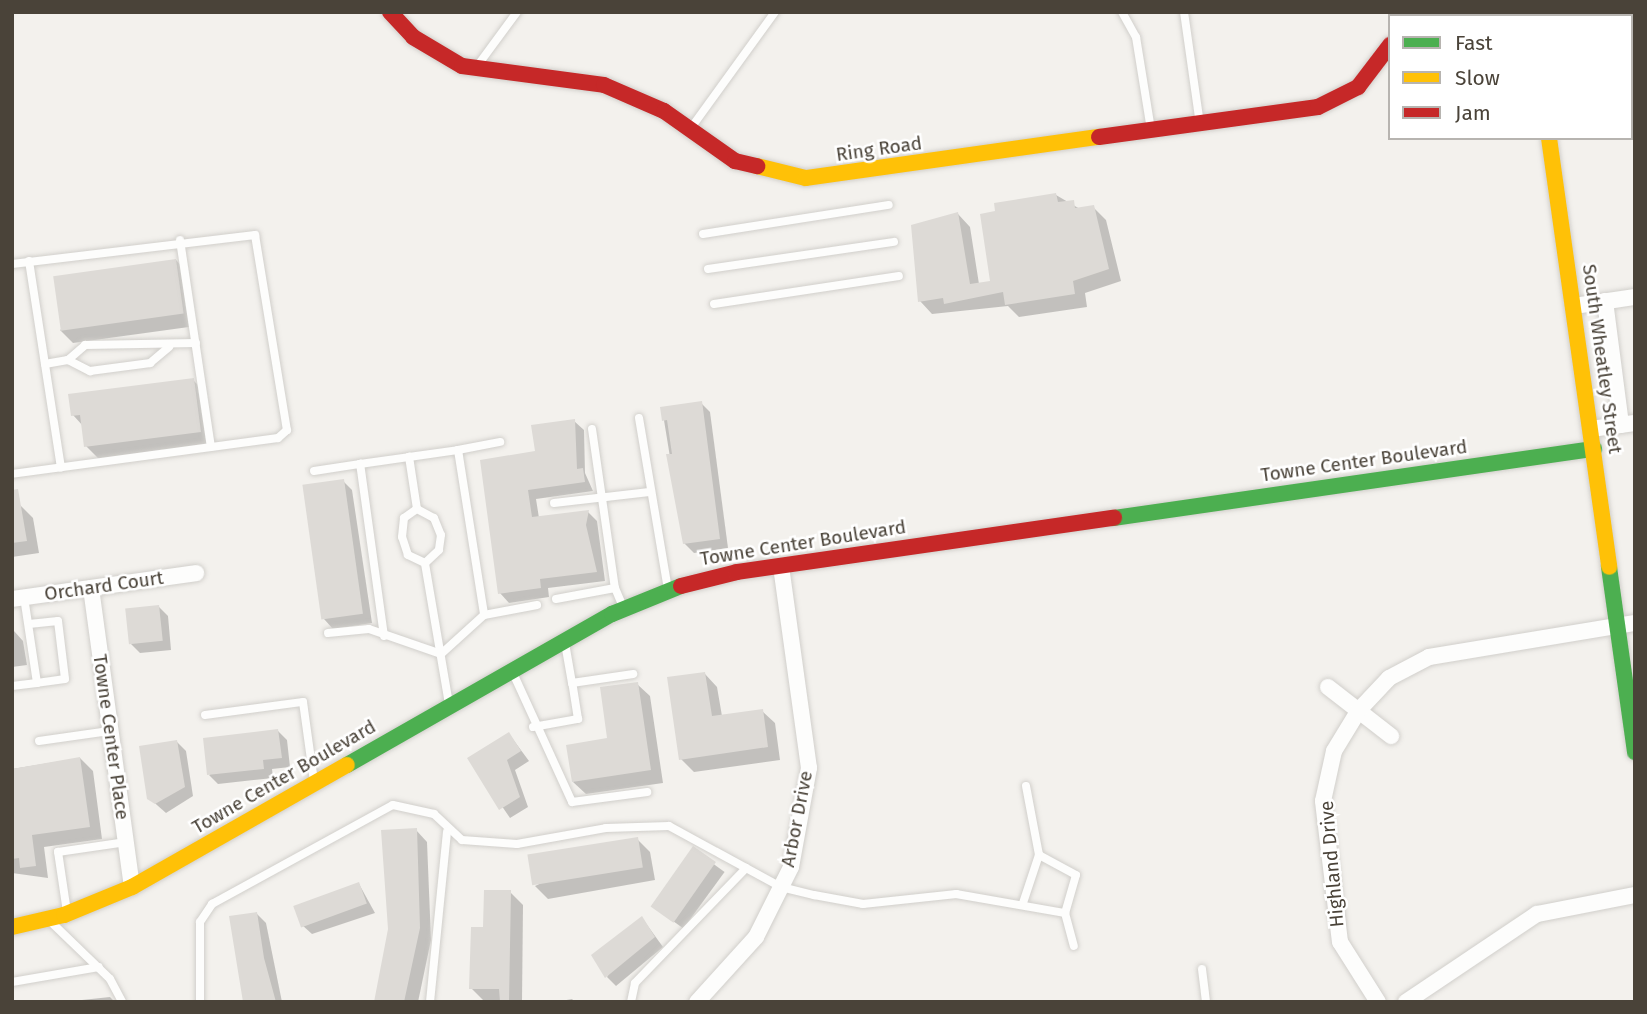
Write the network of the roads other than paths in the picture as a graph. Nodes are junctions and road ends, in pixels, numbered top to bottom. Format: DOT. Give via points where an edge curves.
graph roads {
  1 [pos="390,12"];
  2 [pos="517,12"];
  3 [pos="775,12"];
  4 [pos="1122,12"];
  5 [pos="1184,12"];
  6 [pos="1388,48"];
  7 [pos="474,70"];
  8 [pos="1200,125"];
  9 [pos="689,130"];
  10 [pos="1151,132"];
  11 [pos="1549,140"];
  12 [pos="888,205"];
  13 [pos="703,234"];
  14 [pos="180,240"];
  15 [pos="894,242"];
  16 [pos="29,261"];
  17 [pos="12,264"];
  18 [pos="708,269"];
  19 [pos="899,276"];
  20 [pos="1635,296"];
  21 [pos="1605,301"];
  22 [pos="714,304"];
  23 [pos="1574,306"];
  24 [pos="196,343"];
  25 [pos="169,347"];
  26 [pos="68,360"];
  27 [pos="45,364"];
  28 [pos="639,418"];
  29 [pos="1628,424"];
  30 [pos="592,429"];
  31 [pos="1591,429"];
  32 [pos="500,442"];
  33 [pos="211,447"];
  34 [pos="1594,449"];
  35 [pos="458,450"];
  36 [pos="409,457"];
  37 [pos="360,464"];
  38 [pos="61,468"];
  39 [pos="314,471"];
  40 [pos="12,474"];
  41 [pos="649,492"];
  42 [pos="602,498"];
  43 [pos="554,503"];
  44 [pos="417,509"];
  45 [pos="425,563"];
  46 [pos="780,566"];
  47 [pos="196,573"];
  48 [pos="91,587"];
  49 [pos="615,588"];
  50 [pos="667,590"];
  51 [pos="18,598"];
  52 [pos="556,599"];
  53 [pos="537,605"];
  54 [pos="624,609"];
  55 [pos="484,615"];
  56 [pos="1635,623"];
  57 [pos="29,624"];
  58 [pos="1618,626"];
  59 [pos="328,633"];
  60 [pos="384,636"];
  61 [pos="565,641"];
  62 [pos="441,654"];
  63 [pos="512,671"];
  64 [pos="633,674"];
  65 [pos="37,683"];
  66 [pos="572,683"];
  67 [pos="12,686"];
  68 [pos="1328,687"];
  69 [pos="449,707"];
  70 [pos="1359,710"];
  71 [pos="205,715"];
  72 [pos="533,727"];
  73 [pos="109,731"];
  74 [pos="1391,736"];
  75 [pos="39,741"];
  76 [pos="1635,751"];
  77 [pos="314,784"];
  78 [pos="1026,786"];
  79 [pos="647,792"];
  80 [pos="447,832"];
  81 [pos="126,842"];
  82 [pos="1039,855"];
  83 [pos="746,868"];
  84 [pos="132,887"];
  85 [pos="781,887"];
  86 [pos="1635,895"];
  87 [pos="1023,903"];
  88 [pos="1065,913"];
  89 [pos="67,914"];
  90 [pos="48,919"];
  91 [pos="12,927"];
  92 [pos="1074,946"];
  93 [pos="99,967"];
  94 [pos="1202,969"];
  95 [pos="12,982"];
  96 [pos="122,1002"];
  97 [pos="200,1002"];
  98 [pos="430,1002"];
  99 [pos="631,1002"];
  100 [pos="697,1002"];
  101 [pos="1206,1002"];
  102 [pos="1378,1002"];
  103 [pos="1405,1002"];
  1 -- 7 [label="street, Ring Road" via="430,50"];
  2 -- 7 [label="lane"];
  3 -- 9 [label="lane"];
  4 -- 10 [label="lane" via="1136,37"];
  5 -- 8 [label="lane"];
  6 -- 8 [label="street, Ring Road" via="1358,87 1331,103"];
  7 -- 9 [label="street, Ring Road" via="585,79 642,99"];
  8 -- 10 [label="street, Ring Road"];
  9 -- 10 [label="street, Ring Road" via="735,161 806,178"];
  11 -- 23 [label="street, South Wheatley Street"];
  12 -- 13 [label="lane"];
  14 -- 16 [label="lane"];
  14 -- 24 [label="lane"];
  14 -- 33 [label="lane" via="247,232 259,240 261,253 287,430 278,438"];
  15 -- 18 [label="lane"];
  16 -- 17 [label="lane"];
  16 -- 27 [label="lane"];
  19 -- 22 [label="lane"];
  20 -- 21 [label="street"];
  21 -- 23 [label="street"];
  21 -- 29 [label="street"];
  23 -- 31 [label="street, South Wheatley Street"];
  24 -- 25 [label="lane"];
  24 -- 33 [label="lane"];
  25 -- 26 [label="lane" via="145,340 85,345"];
  25 -- 26 [label="lane" via="150,363 90,371"];
  26 -- 27 [label="lane"];
  27 -- 38 [label="lane"];
  28 -- 41 [label="lane"];
  29 -- 31 [label="street"];
  30 -- 42 [label="lane"];
  31 -- 34 [label="street, South Wheatley Street"];
  32 -- 35 [label="lane"];
  33 -- 38 [label="lane"];
  34 -- 46 [label="street, Towne Center Boulevard"];
  34 -- 58 [label="street, South Wheatley Street"];
  35 -- 36 [label="lane"];
  35 -- 55 [label="lane"];
  36 -- 37 [label="lane"];
  36 -- 44 [label="lane"];
  37 -- 39 [label="lane"];
  37 -- 60 [label="lane"];
  38 -- 40 [label="lane"];
  41 -- 42 [label="lane"];
  41 -- 50 [label="lane"];
  42 -- 43 [label="lane"];
  42 -- 49 [label="lane"];
  44 -- 45 [label="lane" via="434,518 441,535 439,550"];
  44 -- 45 [label="lane" via="404,518 402,537 408,555"];
  45 -- 62 [label="lane"];
  46 -- 50 [label="street, Towne Center Boulevard"];
  46 -- 85 [label="street, Arbor Drive" via="809,768 791,867"];
  47 -- 48 [label="street, Orchard Court"];
  48 -- 51 [label="street, Orchard Court"];
  48 -- 73 [label="street, Towne Center Place"];
  49 -- 52 [label="lane"];
  49 -- 54 [label="lane"];
  50 -- 54 [label="street, Towne Center Boulevard"];
  51 -- 57 [label="lane"];
  53 -- 55 [label="lane"];
  54 -- 61 [label="street, Towne Center Boulevard"];
  55 -- 62 [label="lane"];
  56 -- 58 [label="street, Highland Drive"];
  57 -- 65 [label="lane"];
  57 -- 65 [label="lane" via="58,621 65,679"];
  58 -- 70 [label="street, Highland Drive" via="1429,657 1389,678"];
  58 -- 76 [label="street, South Wheatley Street"];
  59 -- 60 [label="lane" via="369,629"];
  60 -- 62 [label="lane"];
  61 -- 63 [label="street, Towne Center Boulevard"];
  61 -- 66 [label="lane"];
  62 -- 69 [label="lane"];
  63 -- 69 [label="street, Towne Center Boulevard"];
  63 -- 72 [label="lane"];
  64 -- 66 [label="lane"];
  65 -- 67 [label="lane"];
  66 -- 72 [label="lane" via="578,719"];
  68 -- 70 [label="street"];
  69 -- 77 [label="street, Towne Center Boulevard"];
  70 -- 74 [label="street"];
  70 -- 102 [label="street, Highland Drive" via="1334,751 1324,801 1340,942"];
  71 -- 77 [label="lane" via="303,702"];
  72 -- 79 [label="lane" via="572,802"];
  73 -- 75 [label="lane"];
  73 -- 81 [label="street, Towne Center Place"];
  77 -- 84 [label="street, Towne Center Boulevard"];
  78 -- 82 [label="lane"];
  80 -- 83 [label="lane" via="462,840 517,844 607,828 669,826"];
  80 -- 97 [label="lane" via="434,814 393,805 212,904 200,922"];
  80 -- 98 [label="lane"];
  81 -- 84 [label="street, Towne Center Place"];
  81 -- 89 [label="lane" via="58,852"];
  82 -- 87 [label="lane"];
  82 -- 88 [label="lane" via="1076,875"];
  83 -- 85 [label="lane"];
  83 -- 99 [label="lane" via="635,983"];
  84 -- 89 [label="street, Towne Center Boulevard"];
  85 -- 87 [label="lane" via="863,904 956,894"];
  85 -- 100 [label="street, Arbor Drive" via="756,937"];
  86 -- 103 [label="street" via="1537,914"];
  87 -- 88 [label="lane"];
  88 -- 92 [label="lane"];
  89 -- 90 [label="street, Towne Center Boulevard"];
  90 -- 91 [label="street, Towne Center Boulevard"];
  90 -- 93 [label="lane"];
  93 -- 95 [label="lane"];
  93 -- 96 [label="lane"];
  94 -- 101 [label="lane"];
}
